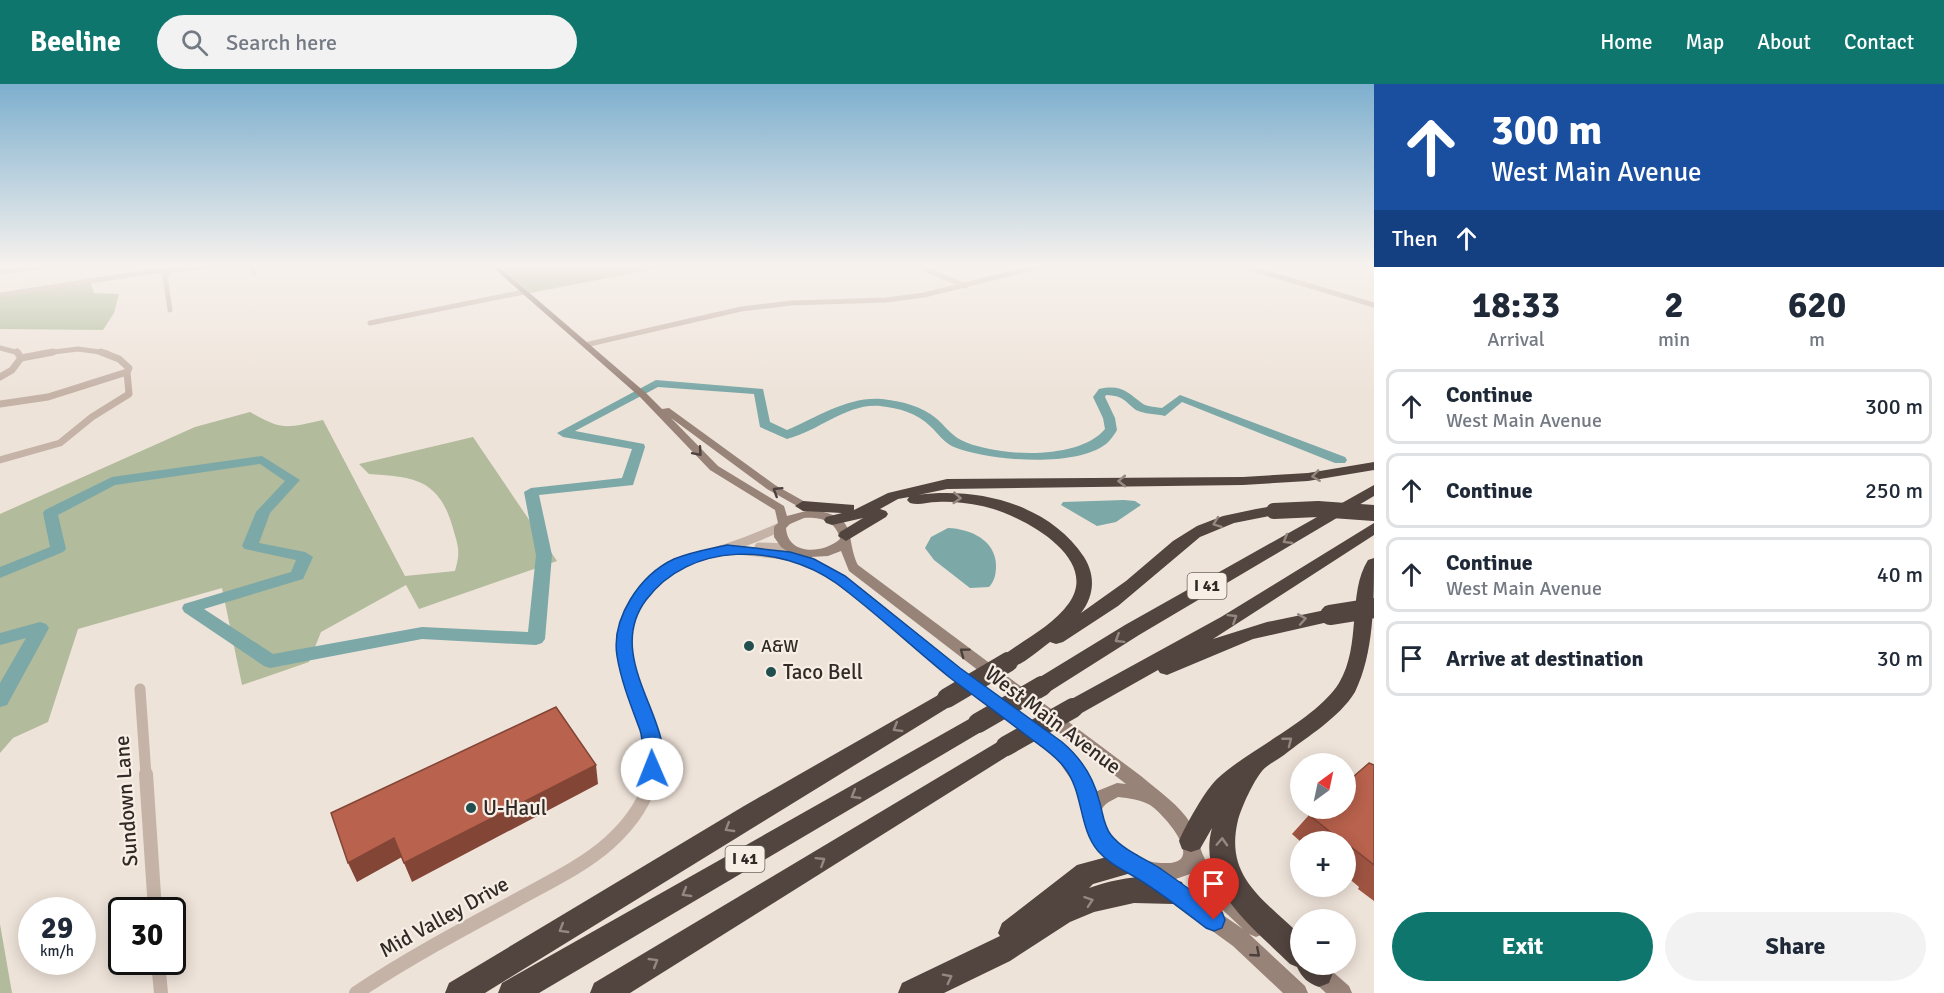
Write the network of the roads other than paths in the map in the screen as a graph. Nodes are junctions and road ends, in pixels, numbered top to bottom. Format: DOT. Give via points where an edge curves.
graph roads {
  1 [pos="447,307"];
  2 [pos="542,307"];
  3 [pos="754,307"];
  4 [pos="370,323"];
  5 [pos="585,345"];
  6 [pos="0,348"];
  7 [pos="21,358"];
  8 [pos="127,372"];
  9 [pos="0,377"];
  10 [pos="642,395"];
  11 [pos="0,404"];
  12 [pos="3,459"];
  13 [pos="1374,466"];
  14 [pos="912,490"];
  15 [pos="1374,490"];
  16 [pos="803,506"];
  17 [pos="1374,513"];
  18 [pos="830,519"];
  19 [pos="782,524"];
  20 [pos="1374,528"];
  21 [pos="845,539"];
  22 [pos="724,549"];
  23 [pos="791,549"];
  24 [pos="809,562"];
  25 [pos="1374,564"];
  26 [pos="1374,608"];
  27 [pos="1008,662"];
  28 [pos="140,689"];
  29 [pos="1073,708"];
  30 [pos="1251,769"];
  31 [pos="1160,803"];
  32 [pos="1093,810"];
  33 [pos="1192,847"];
  34 [pos="1135,866"];
  35 [pos="1173,891"];
  36 [pos="154,897"];
  37 [pos="1290,947"];
  38 [pos="1290,950"];
  39 [pos="983,959"];
  40 [pos="159,975"];
  41 [pos="1321,975"];
  42 [pos="160,993"];
  43 [pos="356,993"];
  44 [pos="459,993"];
  45 [pos="512,993"];
  46 [pos="604,993"];
  47 [pos="912,993"];
  48 [pos="1298,993"];
  49 [pos="1342,993"];
  1 -- 4 [label="street"];
  2 -- 5 [label="main road"];
  3 -- 5 [label="street"];
  5 -- 10 [label="main road"];
  6 -- 7 [label="street" via="18,352"];
  7 -- 8 [label="street" via="67,350 95,350 123,361 129,368"];
  7 -- 9 [label="street"];
  8 -- 11 [label="street" via="48,397"];
  8 -- 12 [label="street" via="129,394 60,443"];
  16 -- 10 [label="main road, one-way"];
  10 -- 19 [label="main road, one-way" via="714,468 780,508"];
  13 -- 14 [label="highway, one-way" via="1273,479 968,483"];
  14 -- 16 [label="highway" via="890,493 845,509"];
  14 -- 18 [label="highway" via="859,514"];
  15 -- 45 [label="highway, I 41, one-way, bridge"];
  16 -- 18 [label="main road"];
  17 -- 27 [label="highway, one-way, bridge" via="1274,511 1224,520 1185,538 1091,617"];
  18 -- 19 [label="main road" via="799,515"];
  18 -- 21 [label="main road" via="844,530"];
  19 -- 22 [label="street"];
  19 -- 23 [label="main road" via="780,538"];
  29 -- 20 [label="highway, I 41, one-way" via="1228,622"];
  21 -- 23 [label="main road" via="834,552 824,554"];
  21 -- 27 [label="highway, one-way" via="894,506 937,497 1000,506 1030,518 1054,534 1081,567 1083,594 1067,618"];
  31 -- 21 [label="main road, West Main Avenue, one-way" via="853,568"];
  22 -- 23 [label="street"];
  22 -- 24 [label="street" via="785,555"];
  22 -- 43 [label="street, Mid Valley Drive" via="682,561 665,571 645,589 631,612 625,630 625,658 653,742 651,775 637,809 615,837 589,859"];
  23 -- 24 [label="main road, West Main Avenue"];
  24 -- 32 [label="main road, West Main Avenue" via="856,591 1070,760"];
  30 -- 25 [label="highway, one-way" via="1324,712 1347,688 1362,650 1368,583"];
  29 -- 26 [label="highway, one-way, bridge" via="1114,697 1200,651 1263,627"];
  27 -- 44 [label="highway, one-way, bridge"];
  28 -- 36 [label="street, Sundown Lane"];
  46 -- 29 [label="highway, I 41, one-way, bridge"];
  30 -- 33 [label="highway" via="1224,787"];
  37 -- 30 [label="highway, one-way" via="1250,909 1226,873 1221,856 1230,805"];
  31 -- 32 [label="main road" via="1131,791 1117,790 1097,800"];
  31 -- 33 [label="main road" via="1185,827"];
  32 -- 34 [label="main road" via="1101,837 1116,854"];
  33 -- 34 [label="main road" via="1188,861 1170,872"];
  33 -- 38 [label="main road" via="1211,886 1227,904"];
  34 -- 35 [label="main road"];
  34 -- 39 [label="highway" via="1098,869 1086,874"];
  39 -- 35 [label="highway, one-way" via="1001,952 1068,908 1134,890"];
  35 -- 48 [label="main road, one-way" via="1240,939"];
  47 -- 39 [label="highway, one-way"];
  40 -- 42 [label="street"];
  41 -- 49 [label="main road"];
}
